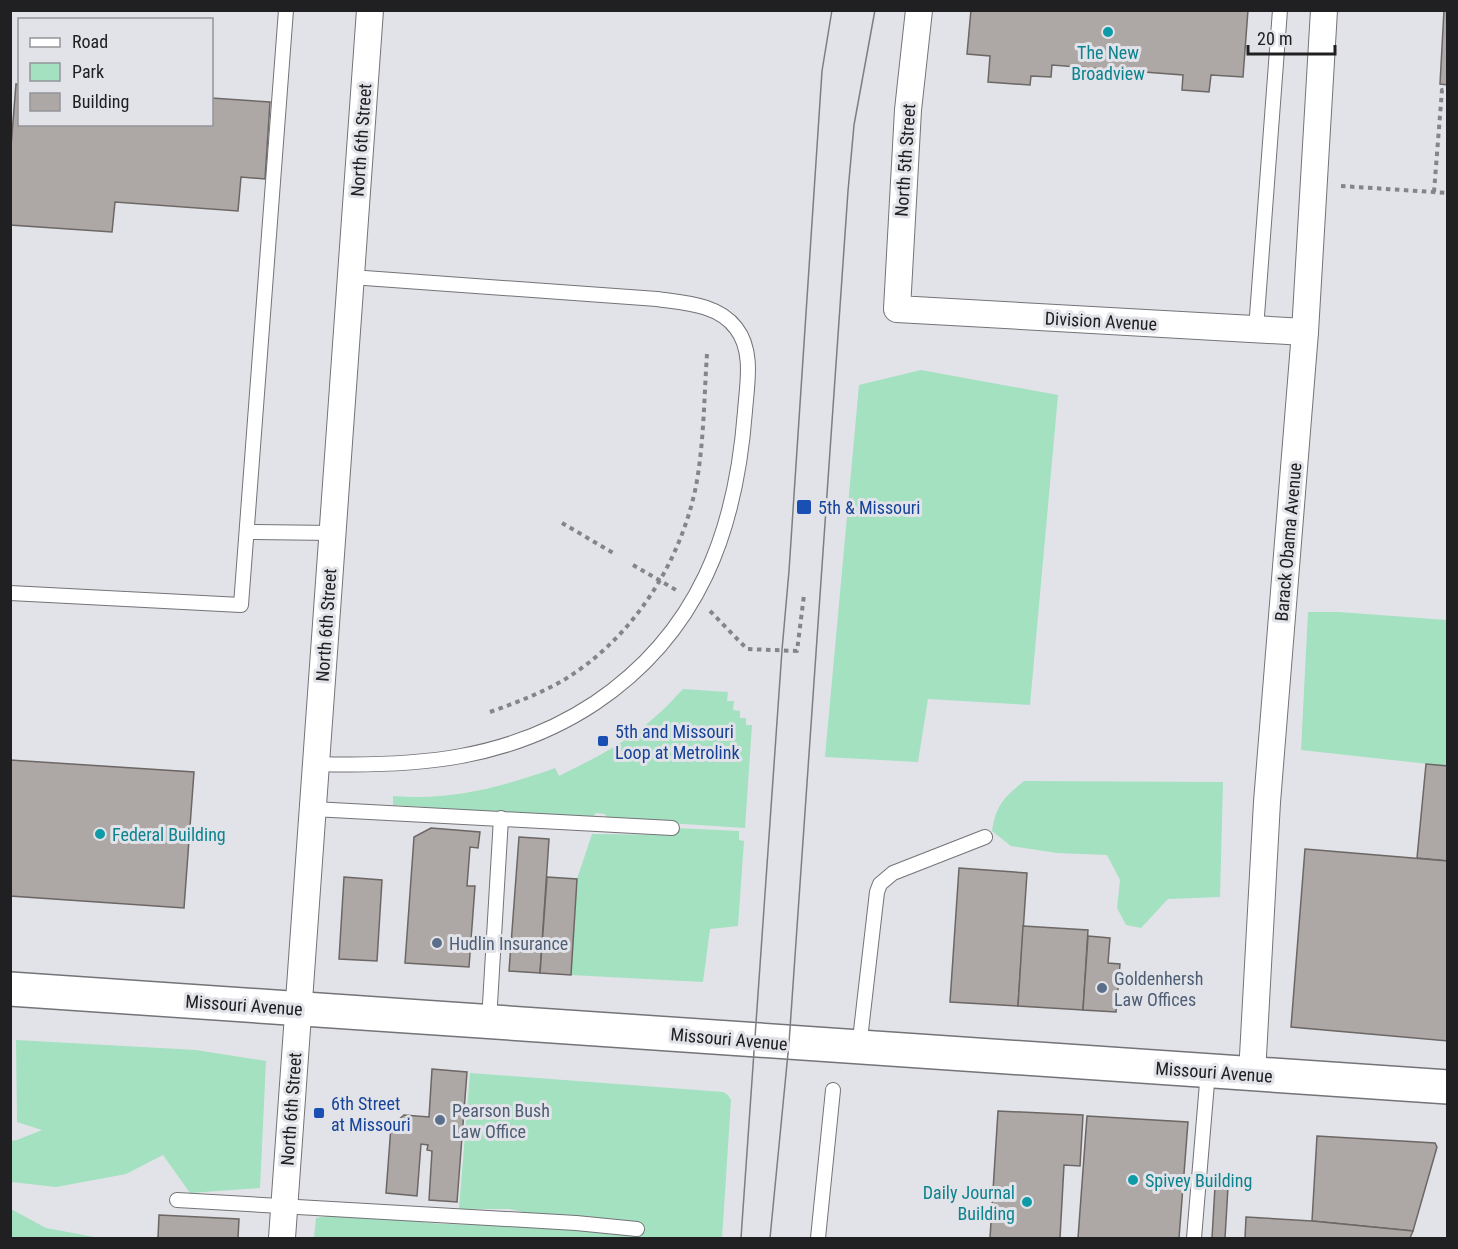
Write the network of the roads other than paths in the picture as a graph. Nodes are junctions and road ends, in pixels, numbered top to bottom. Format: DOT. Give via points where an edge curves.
graph roads {
  1 [pos="286,10"];
  2 [pos="364,10"];
  3 [pos="919,10"];
  4 [pos="1280,10"];
  5 [pos="1324,10"];
  6 [pos="370,11"];
  7 [pos="351,278"];
  8 [pos="897,309"];
  9 [pos="1256,329"];
  10 [pos="1305,332"];
  11 [pos="248,532"];
  12 [pos="333,533"];
  13 [pos="10,593"];
  14 [pos="317,764"];
  15 [pos="313,809"];
  16 [pos="501,818"];
  17 [pos="672,828"];
  18 [pos="985,837"];
  19 [pos="10,989"];
  20 [pos="298,1009"];
  21 [pos="489,1022"];
  22 [pos="859,1048"];
  23 [pos="1208,1071"];
  24 [pos="1252,1074"];
  25 [pos="1448,1087"];
  26 [pos="833,1090"];
  27 [pos="177,1200"];
  28 [pos="284,1205"];
  29 [pos="638,1229"];
  30 [pos="282,1239"];
  31 [pos="818,1239"];
  32 [pos="1194,1239"];
  1 -- 11 [label="lane"];
  2 -- 6 [label="lane"];
  3 -- 8 [label="street, North 5th Street" via="908,110"];
  4 -- 9 [label="lane"];
  5 -- 10 [label="street, Barack Obama Avenue"];
  6 -- 7 [label="street, North 6th Street"];
  7 -- 12 [label="street, North 6th Street"];
  7 -- 14 [label="lane" via="695,304 719,313 736,327 746,350 748,374 733,495 716,553 689,608 665,641 632,675 552,728 484,753 414,762"];
  8 -- 9 [label="street, Division Avenue"];
  9 -- 10 [label="street, Division Avenue"];
  10 -- 24 [label="street, Barack Obama Avenue" via="1267,802"];
  11 -- 12 [label="lane"];
  11 -- 13 [label="lane" via="242,605"];
  12 -- 14 [label="street, North 6th Street"];
  14 -- 15 [label="street, North 6th Street"];
  15 -- 16 [label="lane"];
  15 -- 20 [label="street, North 6th Street"];
  16 -- 17 [label="lane"];
  16 -- 21 [label="lane"];
  18 -- 22 [label="lane" via="894,873 880,884"];
  19 -- 20 [label="main road, Missouri Avenue"];
  20 -- 21 [label="main road, Missouri Avenue"];
  20 -- 28 [label="street, North 6th Street"];
  21 -- 22 [label="main road, Missouri Avenue"];
  22 -- 23 [label="main road, Missouri Avenue"];
  23 -- 24 [label="main road, Missouri Avenue"];
  23 -- 32 [label="lane"];
  24 -- 25 [label="main road, Missouri Avenue"];
  26 -- 31 [label="lane"];
  27 -- 28 [label="lane"];
  28 -- 29 [label="lane"];
  28 -- 30 [label="street, North 6th Street"];
}
